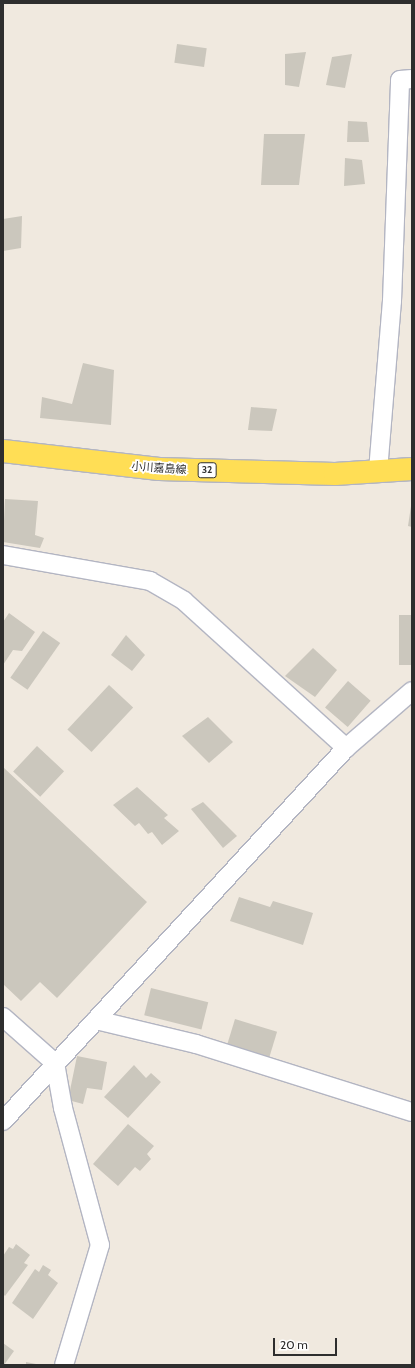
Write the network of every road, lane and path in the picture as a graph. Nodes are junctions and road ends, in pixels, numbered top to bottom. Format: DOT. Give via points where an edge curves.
graph roads {
  1 [pos="412,79"];
  2 [pos="3,451"];
  3 [pos="412,469"];
  4 [pos="378,471"];
  5 [pos="3,555"];
  6 [pos="412,691"];
  7 [pos="346,748"];
  8 [pos="3,1017"];
  9 [pos="96,1020"];
  10 [pos="56,1063"];
  11 [pos="412,1112"];
  12 [pos="3,1121"];
  13 [pos="64,1365"];
  1 -- 4 [label="street" via="400,80 392,301"];
  2 -- 4 [label="main road, 小川嘉島線 / 32" via="159,469 335,474"];
  3 -- 4 [label="main road, 小川嘉島線 / 32"];
  5 -- 7 [label="street" via="150,581 184,601"];
  6 -- 7 [label="street"];
  7 -- 9 [label="street"];
  8 -- 10 [label="street"];
  9 -- 10 [label="street"];
  9 -- 11 [label="street" via="196,1044"];
  10 -- 12 [label="street"];
  10 -- 13 [label="street" via="63,1108 100,1245"];
}
